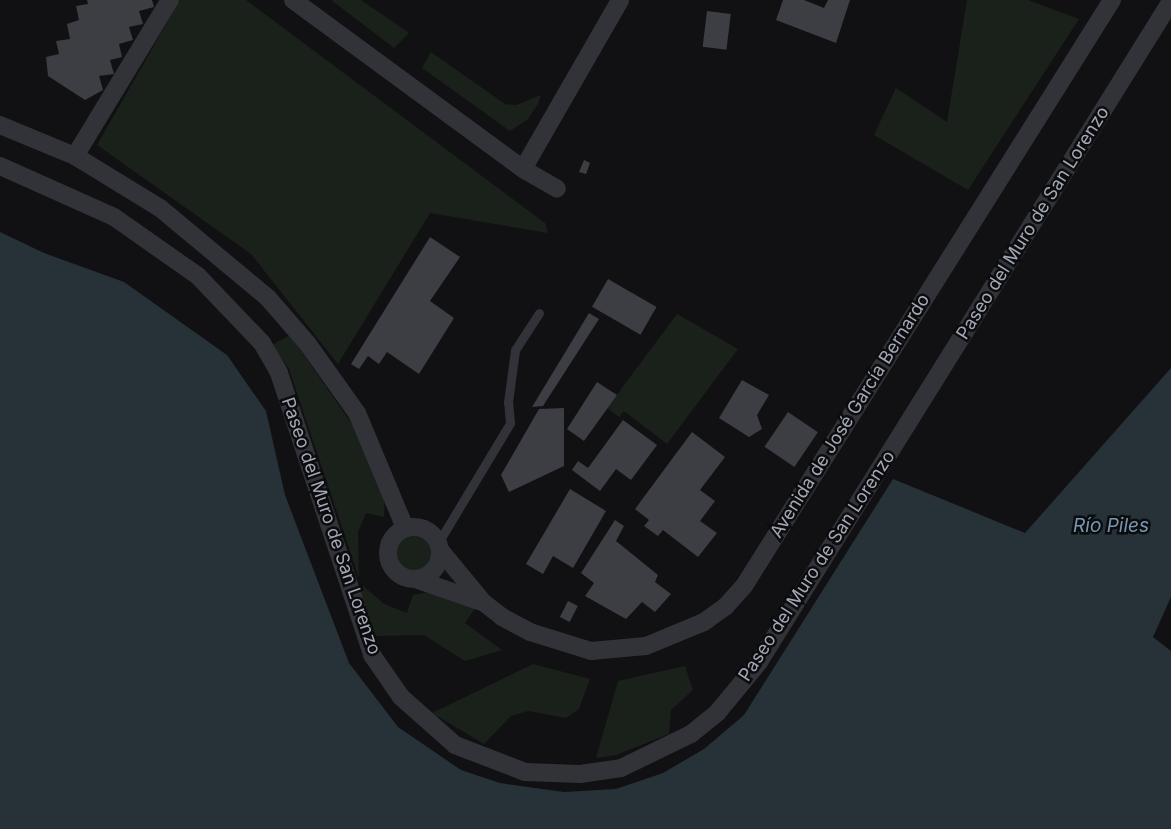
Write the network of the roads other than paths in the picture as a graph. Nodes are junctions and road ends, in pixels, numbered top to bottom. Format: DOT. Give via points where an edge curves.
graph roads {
  1 [pos="170,0"];
  2 [pos="293,0"];
  3 [pos="620,0"];
  4 [pos="1112,0"];
  5 [pos="1171,1"];
  6 [pos="0,124"];
  7 [pos="75,156"];
  8 [pos="0,166"];
  9 [pos="523,169"];
  10 [pos="557,188"];
  11 [pos="539,313"];
  12 [pos="405,528"];
  13 [pos="439,547"];
  14 [pos="418,580"];
  15 [pos="483,602"];
  1 -- 7 [label="street"];
  2 -- 9 [label="street"];
  3 -- 9 [label="street"];
  4 -- 15 [label="street, Avenida de José García Bernardo" via="744,586 725,607 674,637 618,652 564,644 523,628"];
  5 -- 8 [label="street, Paseo del Muro de San Lorenzo" via="759,662 717,713 692,734 621,768 580,774 525,772 455,745 401,697 372,655 279,373 262,344 198,276 114,217"];
  6 -- 7 [label="street"];
  7 -- 12 [label="street" via="160,208 268,298 307,343 356,413"];
  9 -- 10 [label="street"];
  11 -- 13 [label="lane" via="515,350 508,402 510,423"];
  12 -- 13 [label="street" via="421,528"];
  12 -- 14 [label="street" via="388,547 390,564 401,577"];
  13 -- 14 [label="street" via="433,572"];
  13 -- 15 [label="street, Avenida de José García Bernardo"];
  14 -- 15 [label="street, Avenida de José García Bernardo"];
}
